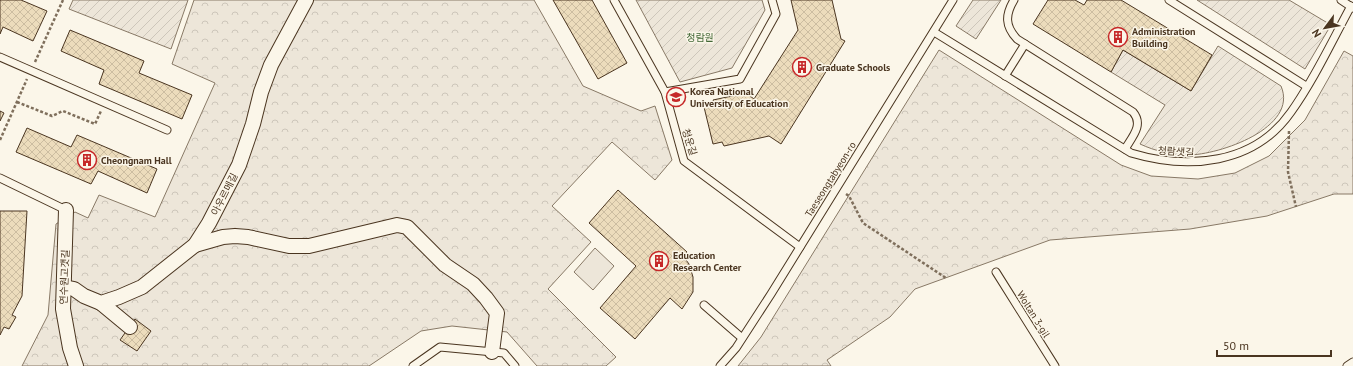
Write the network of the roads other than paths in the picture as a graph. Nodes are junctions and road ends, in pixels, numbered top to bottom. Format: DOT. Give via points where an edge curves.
graph roads {
  1 [pos="306,0"];
  2 [pos="614,0"];
  3 [pos="772,0"];
  4 [pos="954,0"];
  5 [pos="1014,0"];
  6 [pos="1169,0"];
  7 [pos="1341,0"];
  8 [pos="1352,7"];
  9 [pos="934,32"];
  10 [pos="1025,44"];
  11 [pos="0,57"];
  12 [pos="1005,76"];
  13 [pos="1306,86"];
  14 [pos="665,92"];
  15 [pos="166,130"];
  16 [pos="1125,149"];
  17 [pos="0,178"];
  18 [pos="66,210"];
  19 [pos="195,245"];
  20 [pos="800,247"];
  21 [pos="996,272"];
  22 [pos="64,287"];
  23 [pos="101,303"];
  24 [pos="704,305"];
  25 [pos="130,327"];
  26 [pos="742,338"];
  27 [pos="492,352"];
  28 [pos="1353,362"];
  29 [pos="76,366"];
  30 [pos="413,366"];
  31 [pos="515,366"];
  32 [pos="720,366"];
  33 [pos="1055,366"];
  34 [pos="1347,366"];
  1 -- 19 [label="street, 아우르메길" via="271,65 239,165"];
  2 -- 14 [label="lane, 청운길"];
  3 -- 14 [label="lane" via="776,14 740,79"];
  4 -- 9 [label="lane, Taeseongtabyeon-ro"];
  5 -- 10 [label="lane" via="1007,12 1007,20 1012,33"];
  6 -- 13 [label="lane"];
  7 -- 8 [label="lane"];
  8 -- 13 [label="lane, 청람샛길"];
  9 -- 12 [label="lane, 청람샛길"];
  9 -- 20 [label="lane, Taeseongtabyeon-ro"];
  10 -- 12 [label="lane"];
  10 -- 16 [label="lane" via="1133,112 1139,122"];
  11 -- 15 [label="lane"];
  12 -- 16 [label="lane, 청람샛길"];
  13 -- 16 [label="lane, 청람샛길" via="1290,113 1273,133 1239,154 1192,162 1154,160"];
  14 -- 20 [label="lane, 청운길" via="684,161"];
  17 -- 18 [label="lane"];
  18 -- 22 [label="street, 연수원고갯길"];
  19 -- 23 [label="street, 아우르메길" via="142,287"];
  19 -- 27 [label="street" via="234,236 289,246 309,246 397,225 408,227 445,265 473,284 490,303 497,314"];
  20 -- 26 [label="lane, Taeseongtabyeon-ro"];
  21 -- 33 [label="lane, Woltan 3-gil"];
  22 -- 23 [label="street" via="74,289"];
  22 -- 29 [label="street, 연수원고갯길" via="63,309"];
  23 -- 25 [label="street"];
  24 -- 26 [label="lane"];
  26 -- 32 [label="lane, Taeseongtabyeon-ro"];
  27 -- 30 [label="lane" via="440,347"];
  27 -- 31 [label="lane" via="504,353"];
  28 -- 34 [label="lane"];
}
